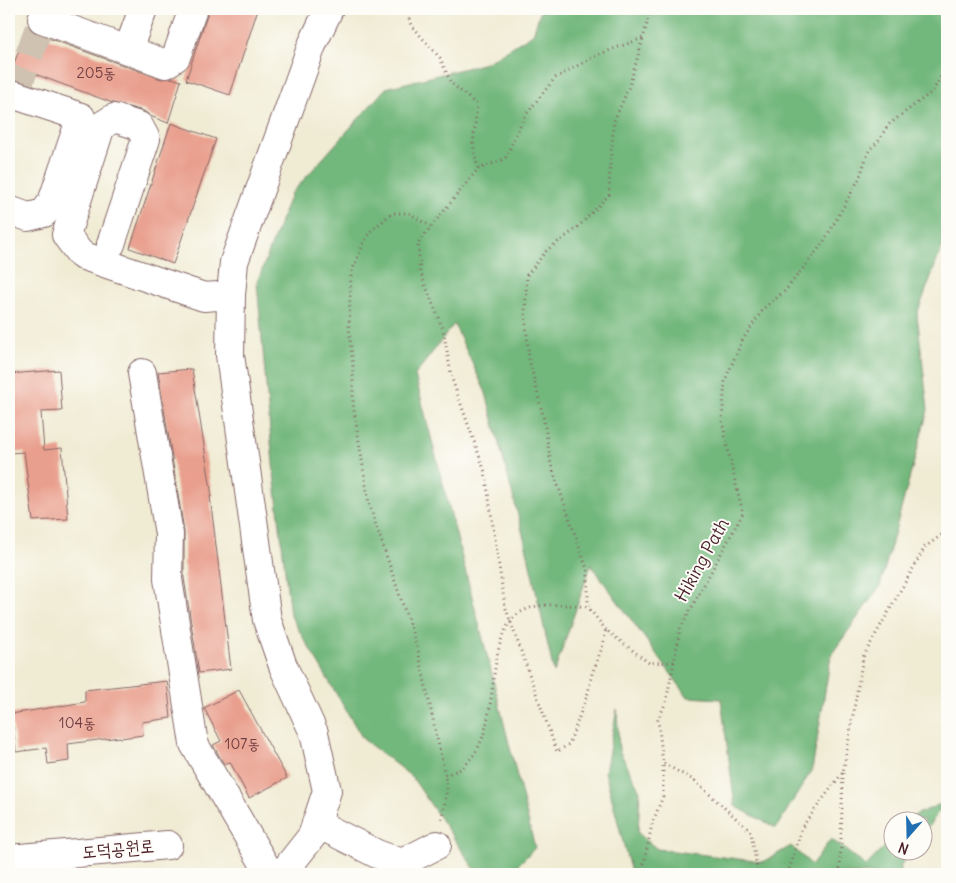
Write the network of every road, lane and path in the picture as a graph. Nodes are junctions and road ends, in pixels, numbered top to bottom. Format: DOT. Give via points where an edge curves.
graph roads {
  1 [pos="46,9"];
  2 [pos="143,9"];
  3 [pos="193,9"];
  4 [pos="328,9"];
  5 [pos="406,9"];
  6 [pos="651,9"];
  7 [pos="643,38"];
  8 [pos="128,50"];
  9 [pos="947,65"];
  10 [pos="15,95"];
  11 [pos="478,169"];
  12 [pos="9,210"];
  13 [pos="431,227"];
  14 [pos="111,244"];
  15 [pos="231,295"];
  16 [pos="142,373"];
  17 [pos="947,531"];
  18 [pos="588,607"];
  19 [pos="510,620"];
  20 [pos="606,630"];
  21 [pos="674,662"];
  22 [pos="663,763"];
  23 [pos="843,772"];
  24 [pos="444,775"];
  25 [pos="316,823"];
  26 [pos="168,845"];
  27 [pos="437,845"];
  28 [pos="9,859"];
  29 [pos="270,874"];
  30 [pos="282,874"];
  31 [pos="642,874"];
  32 [pos="758,874"];
  33 [pos="788,874"];
  34 [pos="840,874"];
  1 -- 8 [label="street" via="42,19"];
  2 -- 8 [label="street"];
  3 -- 8 [label="street" via="176,57 166,64"];
  4 -- 15 [label="street" via="312,44 234,262"];
  5 -- 11 [label="path" via="411,25 440,58 450,83 477,105 473,144"];
  6 -- 7 [label="path"];
  7 -- 11 [label="path" via="597,55 555,78 524,118 505,159"];
  7 -- 18 [label="path" via="629,87 614,121 609,195 576,229 547,250 527,275 525,312 529,359 551,465 588,572"];
  9 -- 21 [label="path, Hiking Path" via="933,91 888,126 869,150 859,179 823,243 785,291 764,308 743,339 725,380 722,420 743,513 680,629"];
  10 -- 12 [label="street" via="81,117 52,202 44,213 28,217"];
  11 -- 13 [label="path"];
  13 -- 19 [label="path" via="418,243 420,272 443,329 452,379 485,472 505,606"];
  13 -- 24 [label="path" via="410,213 392,213 371,231 351,274 349,326 353,404 369,504 418,650"];
  14 -- 15 [label="street" via="146,138 139,126 114,118 101,126 66,234 81,255 204,297"];
  15 -- 25 [label="street" via="230,356 267,620 283,666 314,733 327,791"];
  16 -- 29 [label="street" via="169,534 168,579 194,744"];
  17 -- 23 [label="path" via="925,547 863,657"];
  18 -- 19 [label="path" via="552,604 522,611"];
  18 -- 20 [label="path"];
  19 -- 20 [label="path" via="557,752 569,744"];
  19 -- 24 [label="path" via="498,652 488,722 478,749 463,768"];
  20 -- 21 [label="path" via="649,663"];
  21 -- 22 [label="path, Hiking Path" via="666,702 658,720"];
  22 -- 31 [label="path, Hiking Path" via="663,796 652,824"];
  22 -- 32 [label="path" via="695,781 751,832"];
  23 -- 33 [label="path" via="802,827"];
  23 -- 34 [label="path"];
  24 -- 27 [label="path" via="447,790"];
  25 -- 27 [label="street" via="402,863"];
  25 -- 30 [label="street" via="312,836"];
  26 -- 28 [label="street, 도덕공원로"];
}
